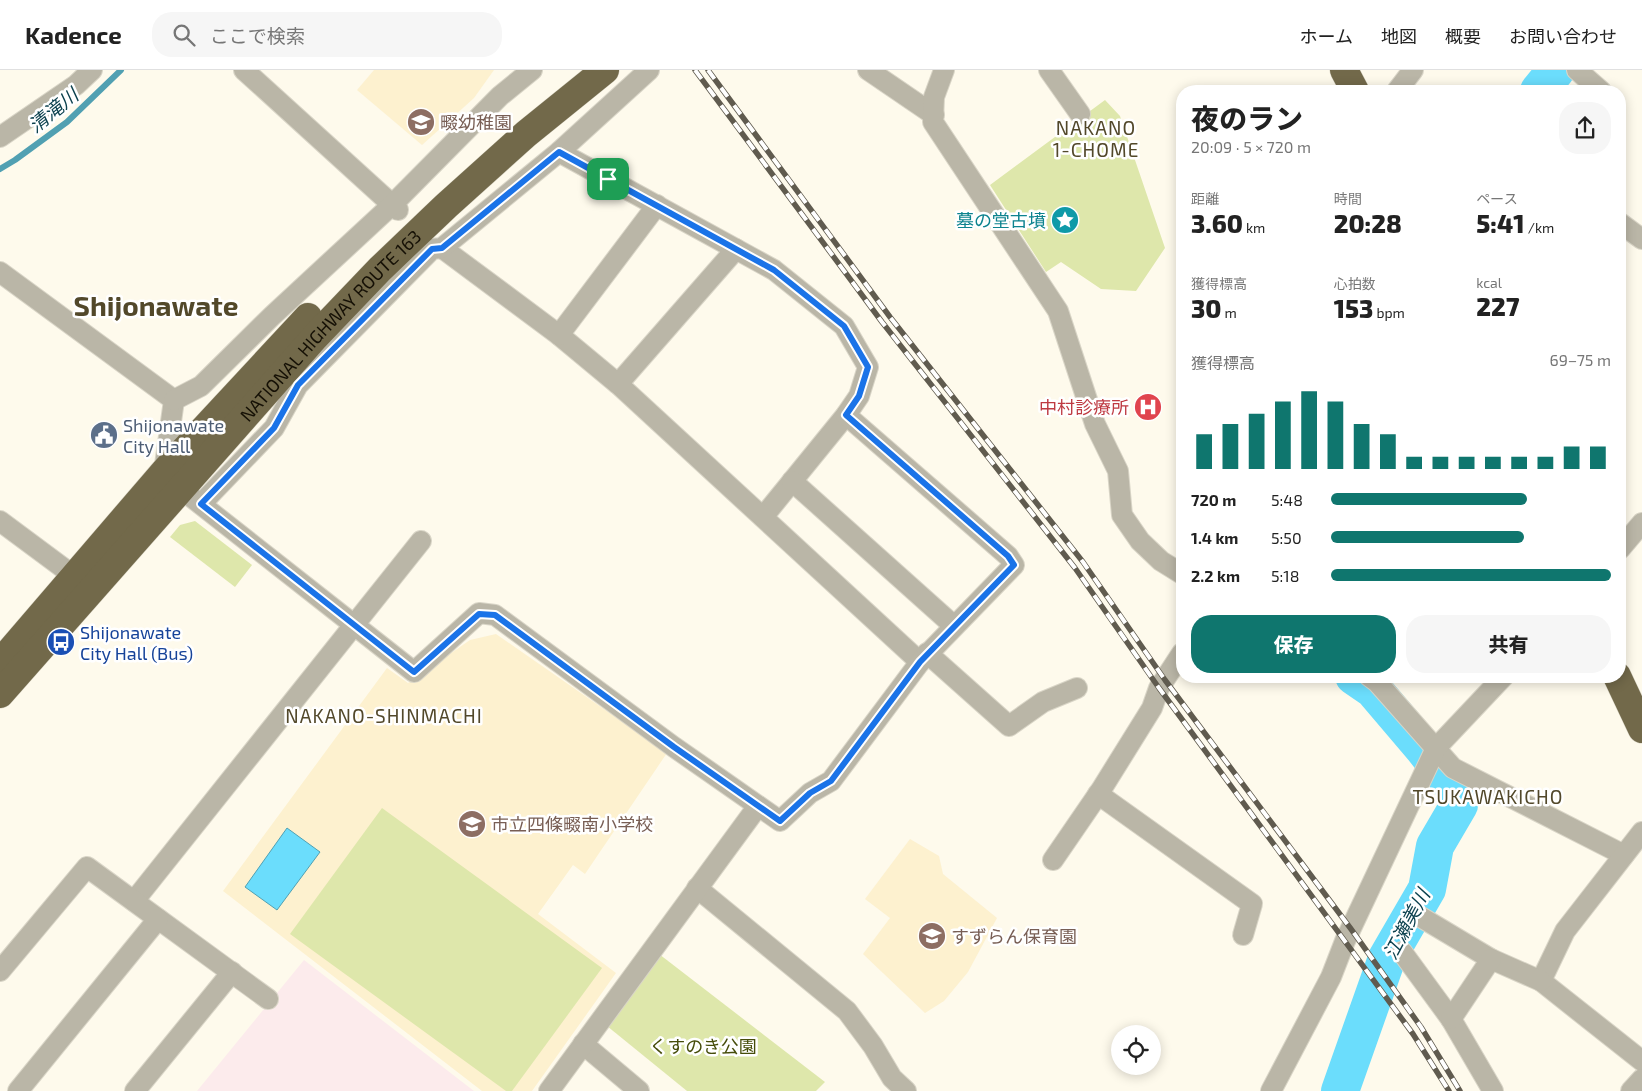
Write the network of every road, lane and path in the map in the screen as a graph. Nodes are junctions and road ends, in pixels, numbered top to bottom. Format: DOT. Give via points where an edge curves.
graph roads {
  1 [pos="92,70"];
  2 [pos="244,70"];
  3 [pos="532,70"];
  4 [pos="576,70"];
  5 [pos="604,70"];
  6 [pos="649,70"];
  7 [pos="868,70"];
  8 [pos="944,70"];
  9 [pos="1049,70"];
  10 [pos="1344,70"];
  11 [pos="1413,70"];
  12 [pos="1577,70"];
  13 [pos="1352,85"];
  14 [pos="1402,85"];
  15 [pos="1594,85"];
  16 [pos="1080,114"];
  17 [pos="934,115"];
  18 [pos="0,137"];
  19 [pos="559,152"];
  20 [pos="657,205"];
  21 [pos="395,207"];
  22 [pos="1626,227"];
  23 [pos="1642,240"];
  24 [pos="434,246"];
  25 [pos="736,249"];
  26 [pos="0,272"];
  27 [pos="559,335"];
  28 [pos="618,384"];
  29 [pos="174,400"];
  30 [pos="846,415"];
  31 [pos="792,481"];
  32 [pos="182,488"];
  33 [pos="762,517"];
  34 [pos="0,521"];
  35 [pos="1642,523"];
  36 [pos="422,541"];
  37 [pos="1626,542"];
  38 [pos="1176,570"];
  39 [pos="74,576"];
  40 [pos="354,625"];
  41 [pos="954,626"];
  42 [pos="924,658"];
  43 [pos="1176,662"];
  44 [pos="0,663"];
  45 [pos="1378,683"];
  46 [pos="1497,683"];
  47 [pos="1620,683"];
  48 [pos="1077,688"];
  49 [pos="0,694"];
  50 [pos="1642,728"];
  51 [pos="1436,748"];
  52 [pos="1098,794"];
  53 [pos="758,806"];
  54 [pos="1642,832"];
  55 [pos="1624,855"];
  56 [pos="1053,860"];
  57 [pos="698,888"];
  58 [pos="134,901"];
  59 [pos="1419,916"];
  60 [pos="158,918"];
  61 [pos="1242,935"];
  62 [pos="1402,952"];
  63 [pos="1491,960"];
  64 [pos="0,971"];
  65 [pos="232,972"];
  66 [pos="1541,981"];
  67 [pos="268,998"];
  68 [pos="1451,1019"];
  69 [pos="583,1044"];
  70 [pos="1642,1061"];
  71 [pos="1642,1079"];
  72 [pos="18,1091"];
  73 [pos="135,1091"];
  74 [pos="549,1091"];
  75 [pos="639,1091"];
  76 [pos="906,1091"];
  77 [pos="1271,1091"];
  78 [pos="1493,1091"];
  79 [pos="1631,1091"];
  1 -- 18 [label="street" via="76,85"];
  2 -- 21 [label="street"];
  3 -- 21 [label="street" via="500,96"];
  4 -- 32 [label="highway, NATIONAL HIGHWAY ROUTE 163" via="430,197 303,322"];
  5 -- 32 [label="highway, NATIONAL HIGHWAY ROUTE 163" via="526,134 380,268 315,336"];
  6 -- 19 [label="street"];
  7 -- 17 [label="street"];
  8 -- 17 [label="street" via="934,98"];
  9 -- 16 [label="street"];
  10 -- 13 [label="highway"];
  11 -- 14 [label="street"];
  12 -- 15 [label="street"];
  17 -- 38 [label="street" via="933,122 1058,311 1095,424 1118,470 1122,515 1140,541"];
  19 -- 20 [label="street"];
  19 -- 24 [label="street"];
  20 -- 25 [label="street"];
  20 -- 27 [label="street"];
  21 -- 29 [label="street" via="272,316 201,386"];
  22 -- 23 [label="street"];
  24 -- 27 [label="street"];
  24 -- 32 [label="street" via="298,385 274,428"];
  25 -- 28 [label="street"];
  25 -- 30 [label="street" via="774,270 844,326 868,367 859,396"];
  26 -- 29 [label="street"];
  27 -- 28 [label="street"];
  28 -- 33 [label="street"];
  29 -- 32 [label="street"];
  30 -- 31 [label="street"];
  30 -- 41 [label="street" via="1008,556 1014,565"];
  31 -- 33 [label="street"];
  31 -- 41 [label="street"];
  32 -- 39 [label="highway, NATIONAL HIGHWAY ROUTE 163"];
  32 -- 40 [label="street"];
  32 -- 49 [label="highway, NATIONAL HIGHWAY ROUTE 163"];
  33 -- 42 [label="street"];
  34 -- 39 [label="street"];
  35 -- 37 [label="street"];
  36 -- 40 [label="street"];
  39 -- 44 [label="highway, NATIONAL HIGHWAY ROUTE 163"];
  40 -- 53 [label="street" via="414,672 479,614 495,615"];
  40 -- 58 [label="street"];
  41 -- 42 [label="street"];
  42 -- 48 [label="street" via="1009,726 1042,702"];
  42 -- 53 [label="street" via="831,781 810,793 780,821"];
  43 -- 52 [label="street" via="1159,688 1152,708"];
  45 -- 51 [label="street"];
  46 -- 51 [label="street"];
  47 -- 50 [label="highway"];
  51 -- 55 [label="street" via="1453,768"];
  51 -- 77 [label="street" via="1331,976"];
  52 -- 56 [label="street"];
  52 -- 61 [label="street" via="1252,904"];
  53 -- 57 [label="street"];
  54 -- 55 [label="street"];
  55 -- 66 [label="street" via="1565,931"];
  57 -- 69 [label="street"];
  57 -- 76 [label="street" via="847,1010 892,1078"];
  58 -- 60 [label="street"];
  58 -- 64 [label="street" via="87,867"];
  59 -- 63 [label="street"];
  60 -- 65 [label="street"];
  60 -- 72 [label="street"];
  62 -- 68 [label="street"];
  63 -- 66 [label="street"];
  63 -- 68 [label="street"];
  65 -- 67 [label="street"];
  65 -- 73 [label="street"];
  66 -- 70 [label="street"];
  68 -- 78 [label="street"];
  69 -- 74 [label="street"];
  69 -- 75 [label="street"];
  71 -- 79 [label="street"];
}
